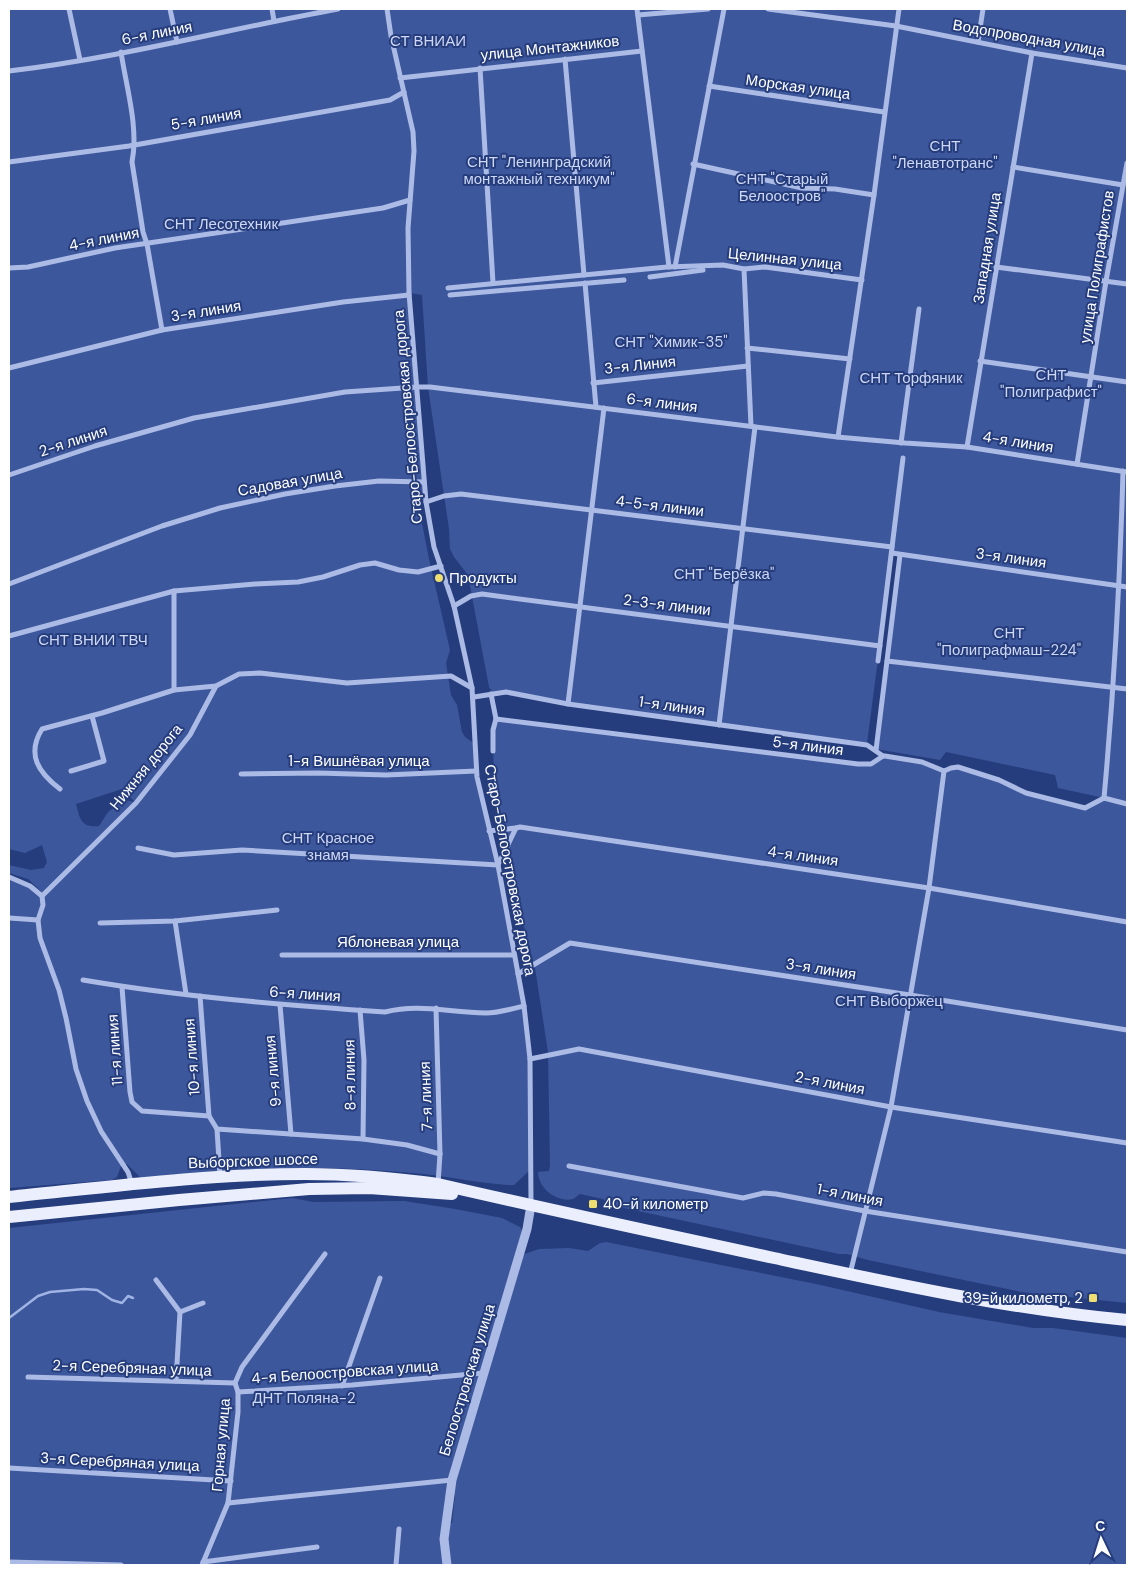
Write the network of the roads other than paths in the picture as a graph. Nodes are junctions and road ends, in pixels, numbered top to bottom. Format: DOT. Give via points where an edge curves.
graph roads {
  1 [pos="68,9"];
  2 [pos="170,9"];
  3 [pos="272,9"];
  4 [pos="338,9"];
  5 [pos="387,9"];
  6 [pos="637,9"];
  7 [pos="708,9"];
  8 [pos="724,9"];
  9 [pos="768,9"];
  10 [pos="899,9"];
  11 [pos="983,9"];
  12 [pos="638,15"];
  13 [pos="274,21"];
  14 [pos="896,26"];
  15 [pos="177,42"];
  16 [pos="978,42"];
  17 [pos="642,51"];
  18 [pos="121,52"];
  19 [pos="1032,53"];
  20 [pos="565,59"];
  21 [pos="80,60"];
  22 [pos="480,68"];
  23 [pos="1127,68"];
  24 [pos="9,71"];
  25 [pos="400,78"];
  26 [pos="709,86"];
  27 [pos="404,92"];
  28 [pos="884,112"];
  29 [pos="133,145"];
  30 [pos="9,162"];
  31 [pos="1127,163"];
  32 [pos="694,164"];
  33 [pos="1013,167"];
  34 [pos="1127,170"];
  35 [pos="1123,185"];
  36 [pos="874,195"];
  37 [pos="410,200"];
  38 [pos="147,244"];
  39 [pos="672,267"];
  40 [pos="996,267"];
  41 [pos="9,268"];
  42 [pos="744,269"];
  43 [pos="703,270"];
  44 [pos="673,274"];
  45 [pos="584,275"];
  46 [pos="650,277"];
  47 [pos="624,280"];
  48 [pos="862,280"];
  49 [pos="1106,281"];
  50 [pos="493,283"];
  51 [pos="585,284"];
  52 [pos="1127,284"];
  53 [pos="448,288"];
  54 [pos="409,295"];
  55 [pos="450,296"];
  56 [pos="920,309"];
  57 [pos="162,330"];
  58 [pos="747,348"];
  59 [pos="850,359"];
  60 [pos="980,361"];
  61 [pos="748,366"];
  62 [pos="9,368"];
  63 [pos="1092,376"];
  64 [pos="1127,382"];
  65 [pos="594,383"];
  66 [pos="417,387"];
  67 [pos="596,407"];
  68 [pos="604,408"];
  69 [pos="753,426"];
  70 [pos="838,437"];
  71 [pos="903,443"];
  72 [pos="967,447"];
  73 [pos="903,458"];
  74 [pos="1077,464"];
  75 [pos="1125,472"];
  76 [pos="9,475"];
  77 [pos="424,482"];
  78 [pos="426,502"];
  79 [pos="592,510"];
  80 [pos="743,528"];
  81 [pos="892,547"];
  82 [pos="892,554"];
  83 [pos="900,555"];
  84 [pos="441,566"];
  85 [pos="9,584"];
  86 [pos="1120,586"];
  87 [pos="1127,586"];
  88 [pos="174,591"];
  89 [pos="454,606"];
  90 [pos="580,607"];
  91 [pos="731,626"];
  92 [pos="9,636"];
  93 [pos="880,646"];
  94 [pos="878,660"];
  95 [pos="887,662"];
  96 [pos="216,686"];
  97 [pos="1113,687"];
  98 [pos="472,688"];
  99 [pos="202,689"];
  100 [pos="1127,689"];
  101 [pos="174,690"];
  102 [pos="491,694"];
  103 [pos="209,697"];
  104 [pos="474,697"];
  105 [pos="568,704"];
  106 [pos="92,716"];
  107 [pos="496,720"];
  108 [pos="719,725"];
  109 [pos="876,750"];
  110 [pos="493,751"];
  111 [pos="883,756"];
  112 [pos="71,771"];
  113 [pos="476,771"];
  114 [pos="944,771"];
  115 [pos="241,774"];
  116 [pos="60,789"];
  117 [pos="1104,798"];
  118 [pos="1127,804"];
  119 [pos="516,828"];
  120 [pos="490,831"];
  121 [pos="138,848"];
  122 [pos="498,865"];
  123 [pos="9,877"];
  124 [pos="929,888"];
  125 [pos="42,896"];
  126 [pos="277,910"];
  127 [pos="9,918"];
  128 [pos="38,920"];
  129 [pos="175,921"];
  130 [pos="1127,922"];
  131 [pos="100,923"];
  132 [pos="282,955"];
  133 [pos="514,955"];
  134 [pos="518,974"];
  135 [pos="83,980"];
  136 [pos="122,986"];
  137 [pos="186,994"];
  138 [pos="910,995"];
  139 [pos="200,996"];
  140 [pos="280,1005"];
  141 [pos="524,1006"];
  142 [pos="436,1008"];
  143 [pos="360,1010"];
  144 [pos="1127,1030"];
  145 [pos="530,1059"];
  146 [pos="891,1108"];
  147 [pos="209,1116"];
  148 [pos="217,1129"];
  149 [pos="291,1134"];
  150 [pos="363,1139"];
  151 [pos="1127,1143"];
  152 [pos="440,1154"];
  153 [pos="569,1166"];
  154 [pos="220,1177"];
  155 [pos="438,1184"];
  156 [pos="132,1185"];
  157 [pos="9,1197"];
  158 [pos="497,1198"];
  159 [pos="531,1205"];
  160 [pos="865,1211"];
  161 [pos="9,1217"];
  162 [pos="1127,1252"];
  163 [pos="325,1254"];
  164 [pos="849,1274"];
  165 [pos="380,1278"];
  166 [pos="156,1280"];
  167 [pos="203,1303"];
  168 [pos="180,1312"];
  169 [pos="1127,1320"];
  170 [pos="483,1373"];
  171 [pos="28,1378"];
  172 [pos="176,1381"];
  173 [pos="235,1383"];
  174 [pos="342,1386"];
  175 [pos="238,1392"];
  176 [pos="9,1468"];
  177 [pos="452,1480"];
  178 [pos="231,1481"];
  179 [pos="228,1503"];
  180 [pos="399,1529"];
  181 [pos="317,1547"];
  182 [pos="9,1562"];
  183 [pos="202,1563"];
  184 [pos="121,1565"];
  185 [pos="396,1565"];
  186 [pos="447,1565"];
  1 -- 21 [label="street"];
  2 -- 15 [label="street"];
  3 -- 13 [label="street"];
  4 -- 13 [label="street, 6-я линия"];
  5 -- 25 [label="street, Старо-Белоостровская дорога"];
  6 -- 12 [label="street"];
  7 -- 12 [label="street"];
  8 -- 26 [label="street"];
  9 -- 14 [label="street, Водопроводная улица"];
  10 -- 14 [label="street"];
  11 -- 16 [label="street"];
  12 -- 17 [label="street"];
  13 -- 15 [label="street, 6-я линия"];
  14 -- 16 [label="street, Водопроводная улица"];
  14 -- 28 [label="street"];
  15 -- 18 [label="street, 6-я линия"];
  16 -- 19 [label="street, Водопроводная улица"];
  17 -- 20 [label="street, улица Монтажников"];
  17 -- 39 [label="street"];
  18 -- 21 [label="street, 6-я линия"];
  18 -- 29 [label="street" via="133,125"];
  19 -- 23 [label="street, Водопроводная улица"];
  19 -- 33 [label="street, Западная улица"];
  20 -- 22 [label="street, улица Монтажников"];
  20 -- 45 [label="street"];
  21 -- 24 [label="street, 6-я линия"];
  22 -- 25 [label="street, улица Монтажников"];
  22 -- 50 [label="street"];
  25 -- 27 [label="street, Старо-Белоостровская дорога"];
  26 -- 28 [label="street, Морская улица"];
  26 -- 32 [label="street"];
  27 -- 29 [label="street, 5-я линия" via="390,100"];
  27 -- 37 [label="street, Старо-Белоостровская дорога" via="414,132"];
  28 -- 36 [label="street"];
  29 -- 30 [label="street, 5-я линия"];
  29 -- 38 [label="street" via="132,162"];
  31 -- 34 [label="street, улица Полиграфистов"];
  32 -- 36 [label="street" via="802,188 835,188"];
  32 -- 39 [label="street"];
  33 -- 35 [label="street"];
  33 -- 40 [label="street, Западная улица"];
  34 -- 35 [label="street, улица Полиграфистов"];
  35 -- 49 [label="street, улица Полиграфистов"];
  36 -- 48 [label="street"];
  37 -- 38 [label="street, 4-я линия" via="360,212"];
  37 -- 54 [label="street, Старо-Белоостровская дорога"];
  38 -- 41 [label="street, 4-я линия"];
  38 -- 57 [label="street"];
  39 -- 42 [label="street, Целинная улица" via="723,265"];
  39 -- 44 [label="street"];
  39 -- 45 [label="street, Целинная улица"];
  40 -- 49 [label="street"];
  40 -- 60 [label="street, Западная улица"];
  42 -- 48 [label="street, Целинная улица" via="765,267"];
  42 -- 58 [label="street"];
  43 -- 44 [label="street"];
  44 -- 46 [label="street"];
  45 -- 50 [label="street, Целинная улица"];
  47 -- 51 [label="street"];
  48 -- 59 [label="street"];
  49 -- 52 [label="street"];
  49 -- 63 [label="street, улица Полиграфистов"];
  50 -- 53 [label="street, Целинная улица"];
  51 -- 55 [label="street"];
  51 -- 65 [label="street"];
  54 -- 57 [label="street, 3-я линия"];
  54 -- 66 [label="street, Старо-Белоостровская дорога"];
  56 -- 71 [label="street"];
  57 -- 62 [label="street, 3-я линия"];
  58 -- 59 [label="street"];
  58 -- 61 [label="street"];
  59 -- 70 [label="street"];
  60 -- 63 [label="street"];
  60 -- 72 [label="street, Западная улица"];
  61 -- 65 [label="street, 3-я Линия"];
  61 -- 69 [label="street"];
  63 -- 64 [label="street"];
  63 -- 74 [label="street, улица Полиграфистов"];
  65 -- 67 [label="street"];
  66 -- 67 [label="street, 6-я линия"];
  66 -- 76 [label="street, 2-я линия" via="345,392 194,418"];
  66 -- 77 [label="street, Старо-Белоостровская дорога"];
  67 -- 68 [label="street, 6-я линия"];
  68 -- 69 [label="street, 6-я линия"];
  68 -- 79 [label="street"];
  69 -- 70 [label="street, 6-я линия"];
  69 -- 80 [label="street"];
  70 -- 71 [label="street, 6-я линия"];
  71 -- 72 [label="street, 4-я линия"];
  72 -- 74 [label="street, 4-я линия"];
  73 -- 81 [label="street"];
  74 -- 75 [label="street, 4-я линия"];
  75 -- 86 [label="street"];
  77 -- 78 [label="street, Старо-Белоостровская дорога"];
  77 -- 85 [label="street, Садовая улица" via="380,481 335,486 220,508 162,526"];
  78 -- 79 [label="street, 4-5-я линии" via="461,494"];
  78 -- 84 [label="street, Старо-Белоостровская дорога"];
  79 -- 80 [label="street, 4-5-я линии"];
  79 -- 90 [label="street"];
  80 -- 81 [label="street, 4-5-я линии"];
  80 -- 91 [label="street"];
  81 -- 82 [label="street"];
  82 -- 83 [label="street, 3-я линия"];
  82 -- 93 [label="street"];
  83 -- 86 [label="street, 3-я линия"];
  83 -- 95 [label="street"];
  84 -- 88 [label="street" via="418,572 375,563 298,582"];
  84 -- 89 [label="street, Старо-Белоостровская дорога"];
  86 -- 87 [label="street, 3-я линия"];
  86 -- 97 [label="street"];
  88 -- 92 [label="street"];
  88 -- 101 [label="street"];
  89 -- 90 [label="street, 2-3-я линии" via="482,594"];
  89 -- 98 [label="street, Старо-Белоостровская дорога"];
  90 -- 91 [label="street, 2-3-я линии"];
  90 -- 105 [label="street"];
  91 -- 93 [label="street, 2-3-я линии"];
  91 -- 108 [label="street"];
  93 -- 94 [label="street"];
  95 -- 97 [label="street"];
  95 -- 109 [label="street"];
  96 -- 98 [label="street" via="239,674 260,673 347,683 451,676"];
  96 -- 99 [label="street"];
  96 -- 103 [label="street, Нижняя дорога"];
  97 -- 100 [label="street"];
  97 -- 117 [label="street"];
  98 -- 104 [label="street, Старо-Белоостровская дорога"];
  99 -- 101 [label="street"];
  99 -- 103 [label="street"];
  101 -- 106 [label="street"];
  102 -- 104 [label="street, 1-я линия"];
  102 -- 105 [label="street, 1-я линия" via="506,692"];
  102 -- 107 [label="street"];
  103 -- 125 [label="street, Нижняя дорога" via="190,736 136,803"];
  104 -- 113 [label="street, Старо-Белоостровская дорога"];
  105 -- 108 [label="street, 1-я линия"];
  106 -- 112 [label="street" via="104,761"];
  106 -- 116 [label="street" via="46,727 38,735 37,764 41,773"];
  107 -- 110 [label="street"];
  107 -- 111 [label="street, 5-я линия" via="858,764 871,764"];
  108 -- 109 [label="street, 1-я линия" via="867,745"];
  109 -- 111 [label="street"];
  111 -- 114 [label="street, 5-я линия" via="922,762"];
  113 -- 115 [label="street, 1-я Вишнёвая улица" via="386,775"];
  113 -- 120 [label="street, Старо-Белоостровская дорога"];
  114 -- 117 [label="street, 5-я линия" via="958,767 1026,793 1085,808"];
  114 -- 124 [label="street"];
  117 -- 118 [label="street"];
  119 -- 120 [label="street, 4-я линия"];
  119 -- 122 [label="street"];
  119 -- 124 [label="street, 4-я линия"];
  120 -- 122 [label="street, Старо-Белоостровская дорога"];
  121 -- 122 [label="street" via="174,855 242,850"];
  122 -- 133 [label="street, Старо-Белоостровская дорога"];
  123 -- 125 [label="street" via="30,886"];
  124 -- 130 [label="street, 4-я линия"];
  124 -- 138 [label="street"];
  125 -- 128 [label="street"];
  126 -- 129 [label="street"];
  127 -- 128 [label="street"];
  128 -- 156 [label="street" via="42,946 56,981 81,1085 101,1131 128,1172"];
  129 -- 131 [label="street"];
  129 -- 137 [label="street"];
  132 -- 133 [label="street, Яблоневая улица"];
  133 -- 134 [label="street, Старо-Белоостровская дорога"];
  134 -- 138 [label="street, 3-я линия" via="570,943"];
  134 -- 141 [label="street, Старо-Белоостровская дорога"];
  135 -- 136 [label="street, 6-я линия"];
  136 -- 137 [label="street, 6-я линия"];
  136 -- 147 [label="street, 11-я линия" via="132,1102 142,1112"];
  137 -- 139 [label="street, 6-я линия"];
  138 -- 144 [label="street, 3-я линия"];
  138 -- 146 [label="street"];
  139 -- 140 [label="street, 6-я линия"];
  139 -- 147 [label="street, 10-я линия"];
  140 -- 143 [label="street, 6-я линия"];
  140 -- 149 [label="street, 9-я линия"];
  141 -- 142 [label="street, 6-я линия" via="485,1013"];
  141 -- 145 [label="street, Старо-Белоостровская дорога"];
  142 -- 143 [label="street, 6-я линия" via="402,1008 385,1012"];
  142 -- 152 [label="street, 7-я линия"];
  143 -- 150 [label="street, 8-я линия" via="364,1060"];
  145 -- 146 [label="street, 2-я линия" via="579,1049"];
  145 -- 159 [label="street, Старо-Белоостровская дорога"];
  146 -- 151 [label="street, 2-я линия"];
  146 -- 160 [label="street"];
  147 -- 148 [label="street"];
  148 -- 149 [label="street"];
  148 -- 154 [label="street"];
  149 -- 150 [label="street"];
  150 -- 152 [label="street" via="407,1145"];
  152 -- 155 [label="street, 7-я линия"];
  153 -- 160 [label="street, 1-я линия" via="743,1198 776,1194"];
  154 -- 155 [label="main road, Выборгское шоссе" via="330,1175"];
  154 -- 156 [label="main road, Выборгское шоссе"];
  155 -- 158 [label="main road, Выборгское шоссе"];
  156 -- 157 [label="main road, Выборгское шоссе"];
  158 -- 159 [label="main road, Выборгское шоссе"];
  158 -- 161 [label="main road, Выборгское шоссе" via="405,1190 319,1189"];
  159 -- 164 [label="main road, Выборгское шоссе"];
  159 -- 170 [label="street, Белоостровская улица" via="527,1229"];
  160 -- 162 [label="street, 1-я линия"];
  160 -- 164 [label="street"];
  163 -- 173 [label="street" via="242,1367"];
  164 -- 169 [label="main road" via="977,1300"];
  165 -- 174 [label="street"];
  166 -- 168 [label="street"];
  167 -- 168 [label="street"];
  168 -- 172 [label="street"];
  170 -- 174 [label="street, 4-я Белоостровская улица"];
  170 -- 177 [label="street, Белоостровская улица"];
  171 -- 172 [label="street, 2-я Серебряная улица"];
  172 -- 173 [label="street, 2-я Серебряная улица"];
  173 -- 175 [label="street, Горная улица"];
  174 -- 175 [label="street, 4-я Белоостровская улица"];
  175 -- 178 [label="street, Горная улица"];
  176 -- 178 [label="street, 3-я Серебряная улица"];
  177 -- 179 [label="street"];
  177 -- 186 [label="street, Белоостровская улица" via="444,1539"];
  178 -- 179 [label="street, Горная улица"];
  179 -- 183 [label="street, Горная улица"];
  180 -- 185 [label="street"];
  181 -- 183 [label="street"];
  182 -- 184 [label="street"];
}
